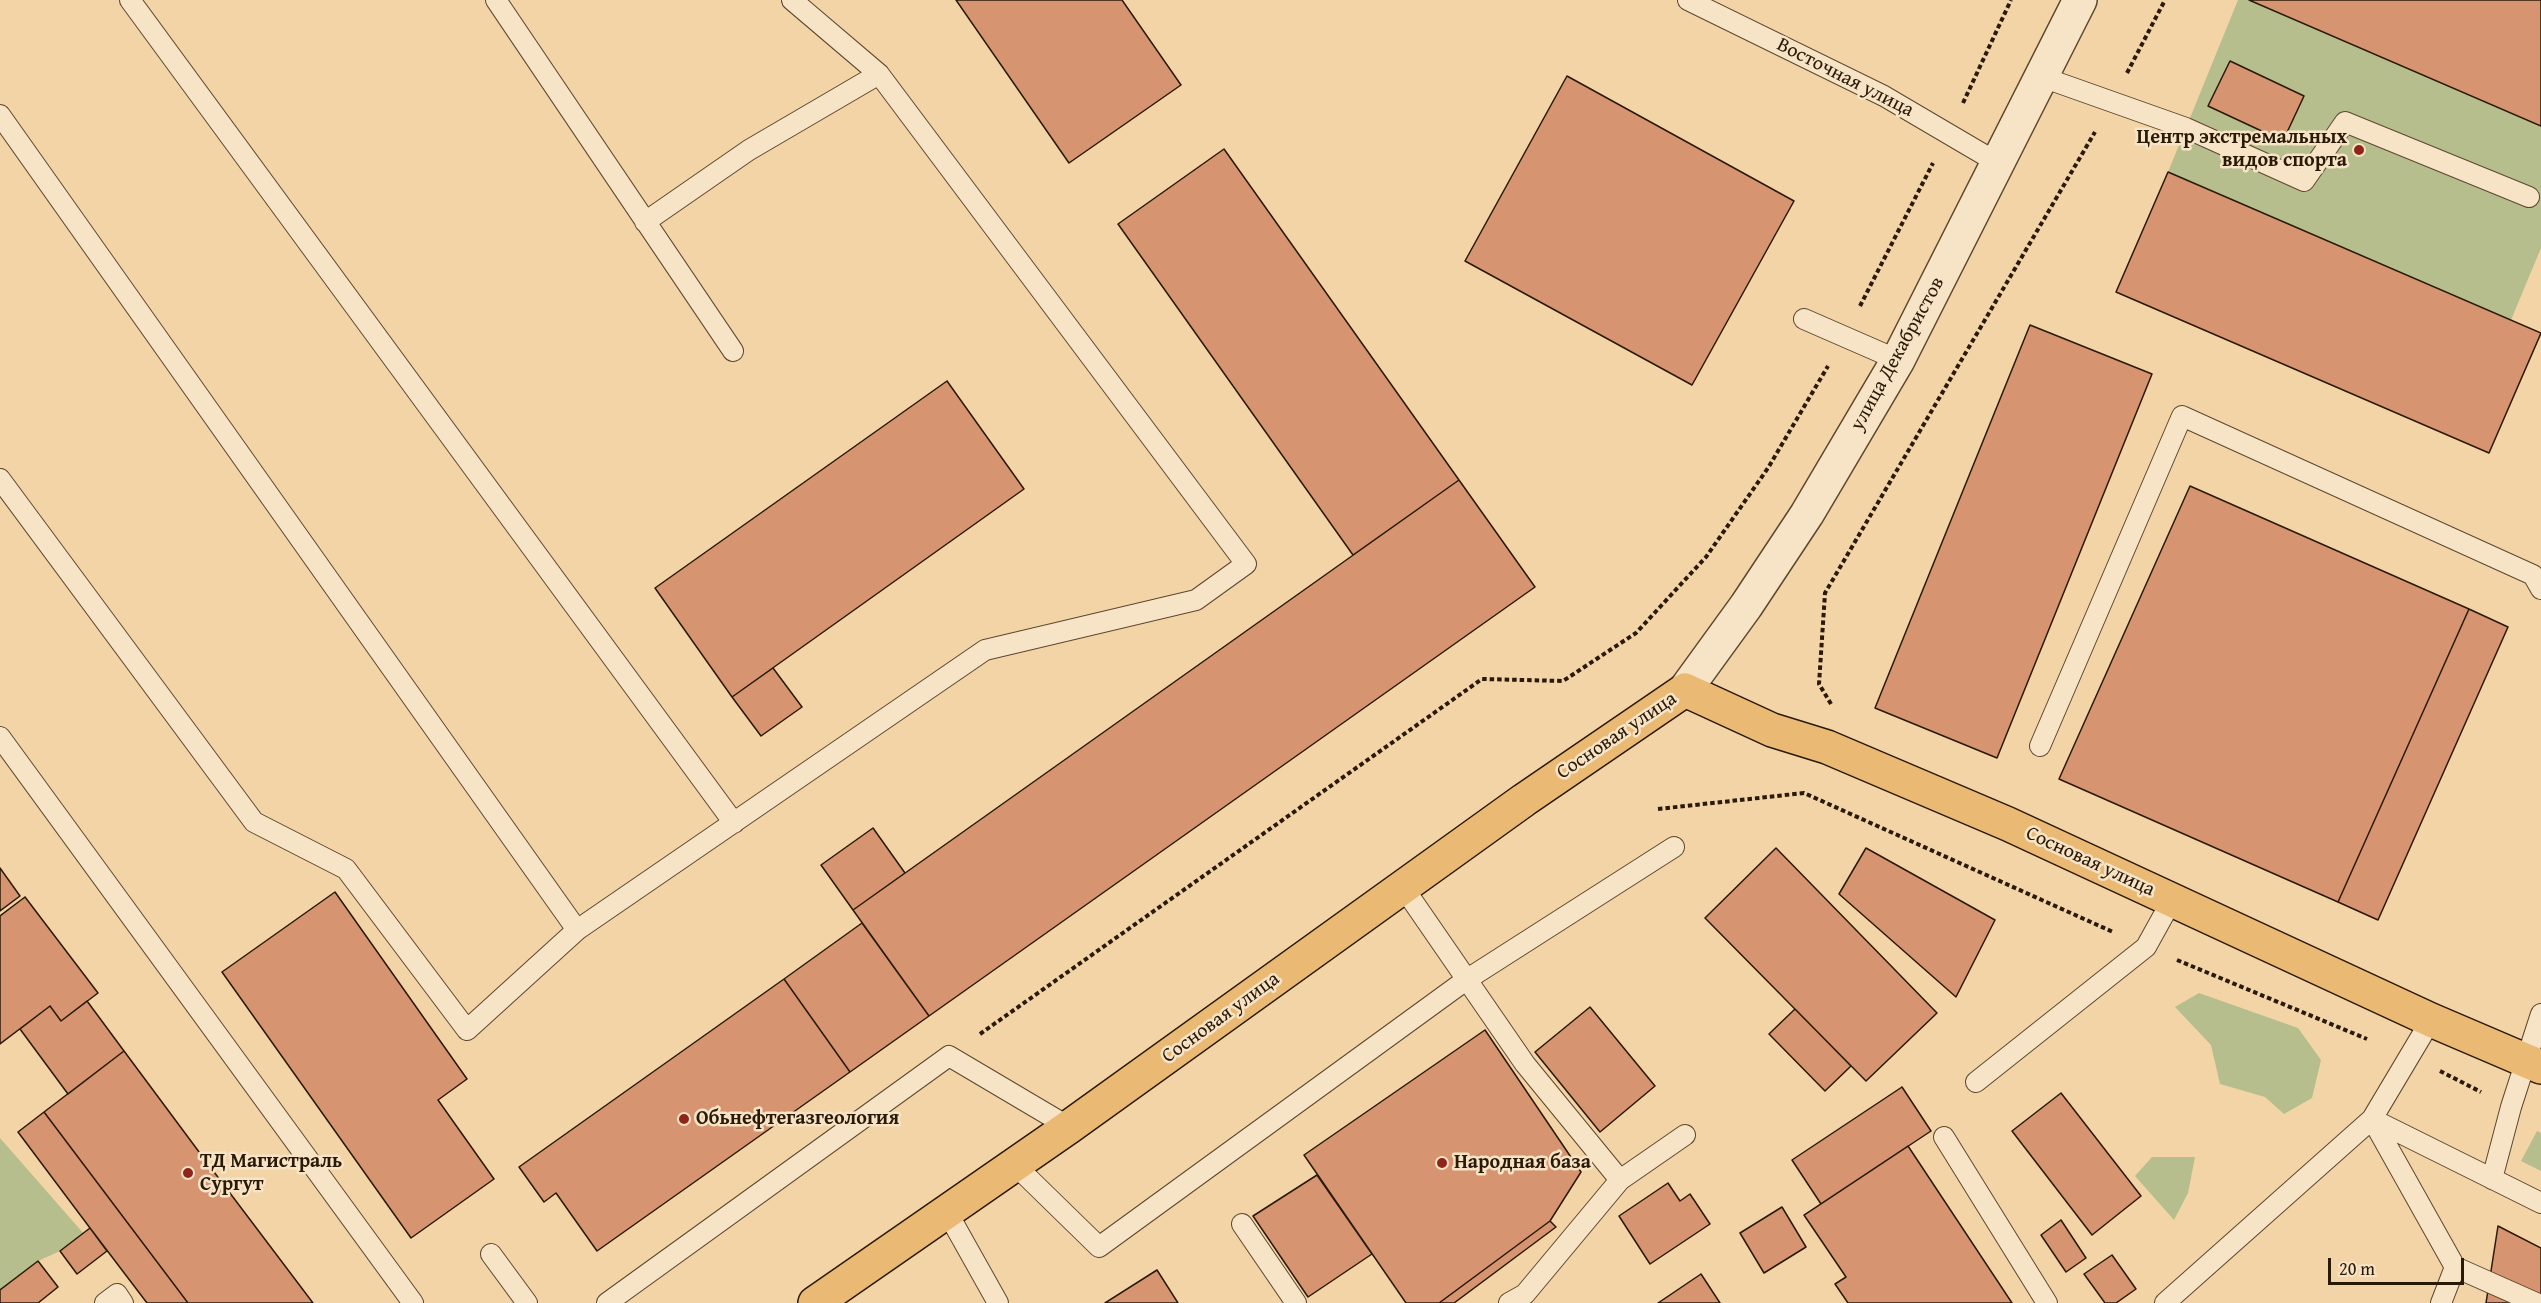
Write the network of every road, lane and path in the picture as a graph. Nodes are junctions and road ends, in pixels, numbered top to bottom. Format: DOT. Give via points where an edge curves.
graph roads {
  1 [pos="130,0"];
  2 [pos="496,0"];
  3 [pos="792,0"];
  4 [pos="1688,0"];
  5 [pos="2080,0"];
  6 [pos="2165,0"];
  7 [pos="879,74"];
  8 [pos="2042,77"];
  9 [pos="2112,102"];
  10 [pos="0,115"];
  11 [pos="1998,163"];
  12 [pos="2529,197"];
  13 [pos="645,222"];
  14 [pos="1804,319"];
  15 [pos="733,351"];
  16 [pos="1898,360"];
  17 [pos="0,479"];
  18 [pos="2538,576"];
  19 [pos="1563,681"];
  20 [pos="1685,690"];
  21 [pos="1835,710"];
  22 [pos="0,737"];
  23 [pos="2040,746"];
  24 [pos="734,823"];
  25 [pos="1674,848"];
  26 [pos="1403,887"];
  27 [pos="2172,900"];
  28 [pos="577,930"];
  29 [pos="1466,980"];
  30 [pos="2541,1014"];
  31 [pos="2431,1020"];
  32 [pos="949,1056"];
  33 [pos="2533,1064"];
  34 [pos="1976,1082"];
  35 [pos="2372,1119"];
  36 [pos="1069,1127"];
  37 [pos="1685,1135"];
  38 [pos="1944,1137"];
  39 [pos="1015,1165"];
  40 [pos="2492,1179"];
  41 [pos="1620,1180"];
  42 [pos="2541,1203"];
  43 [pos="947,1212"];
  44 [pos="1242,1224"];
  45 [pos="491,1254"];
  46 [pos="2455,1267"];
  47 [pos="105,1303"];
  48 [pos="123,1303"];
  49 [pos="412,1303"];
  50 [pos="527,1303"];
  51 [pos="607,1303"];
  52 [pos="815,1303"];
  53 [pos="998,1303"];
  54 [pos="1296,1303"];
  55 [pos="1509,1303"];
  56 [pos="2047,1303"];
  57 [pos="2165,1303"];
  58 [pos="2441,1303"];
  59 [pos="2536,1303"];
  1 -- 24 [label="lane"];
  2 -- 13 [label="lane"];
  3 -- 7 [label="lane"];
  4 -- 11 [label="lane, Восточная улица" via="1884,96"];
  5 -- 8 [label="street, улица Декабристов"];
  6 -- 9 [label="path"];
  7 -- 13 [label="lane" via="749,150"];
  7 -- 24 [label="lane" via="1246,564 1196,600 985,650"];
  8 -- 9 [label="lane"];
  8 -- 11 [label="street, улица Декабристов"];
  9 -- 12 [label="lane" via="2186,128 2304,181 2345,122"];
  9 -- 21 [label="path" via="1825,593 1819,684"];
  10 -- 28 [label="lane"];
  11 -- 16 [label="street, улица Декабристов"];
  13 -- 15 [label="lane"];
  14 -- 16 [label="lane"];
  16 -- 20 [label="street, улица Декабристов" via="1807,514"];
  17 -- 28 [label="lane" via="254,822 346,869 467,1030"];
  18 -- 23 [label="lane" via="2182,416"];
  19 -- 32 [label="path" via="1482,679"];
  20 -- 26 [label="main road, Сосновая улица"];
  20 -- 27 [label="main road, Сосновая улица" via="1772,730 1827,747 2008,824"];
  22 -- 49 [label="lane"];
  24 -- 28 [label="lane"];
  25 -- 29 [label="lane"];
  26 -- 29 [label="lane"];
  26 -- 36 [label="main road, Сосновая улица"];
  27 -- 31 [label="main road, Сосновая улица"];
  27 -- 34 [label="lane" via="2146,947"];
  29 -- 39 [label="lane" via="1100,1247"];
  29 -- 41 [label="lane" via="1525,1064"];
  30 -- 33 [label="lane"];
  31 -- 33 [label="main road, Сосновая улица"];
  31 -- 35 [label="lane"];
  32 -- 36 [label="lane"];
  32 -- 51 [label="lane"];
  33 -- 40 [label="lane"];
  35 -- 40 [label="lane"];
  35 -- 46 [label="lane"];
  35 -- 57 [label="lane"];
  36 -- 39 [label="main road, Сосновая улица"];
  37 -- 41 [label="lane"];
  38 -- 56 [label="lane"];
  39 -- 43 [label="main road, Сосновая улица"];
  40 -- 42 [label="lane"];
  41 -- 55 [label="lane" via="1525,1294"];
  43 -- 52 [label="main road, Сосновая улица"];
  43 -- 53 [label="lane"];
  44 -- 54 [label="lane"];
  45 -- 50 [label="lane"];
  46 -- 58 [label="lane"];
  46 -- 59 [label="lane"];
  47 -- 48 [label="lane" via="117,1294"];
}
